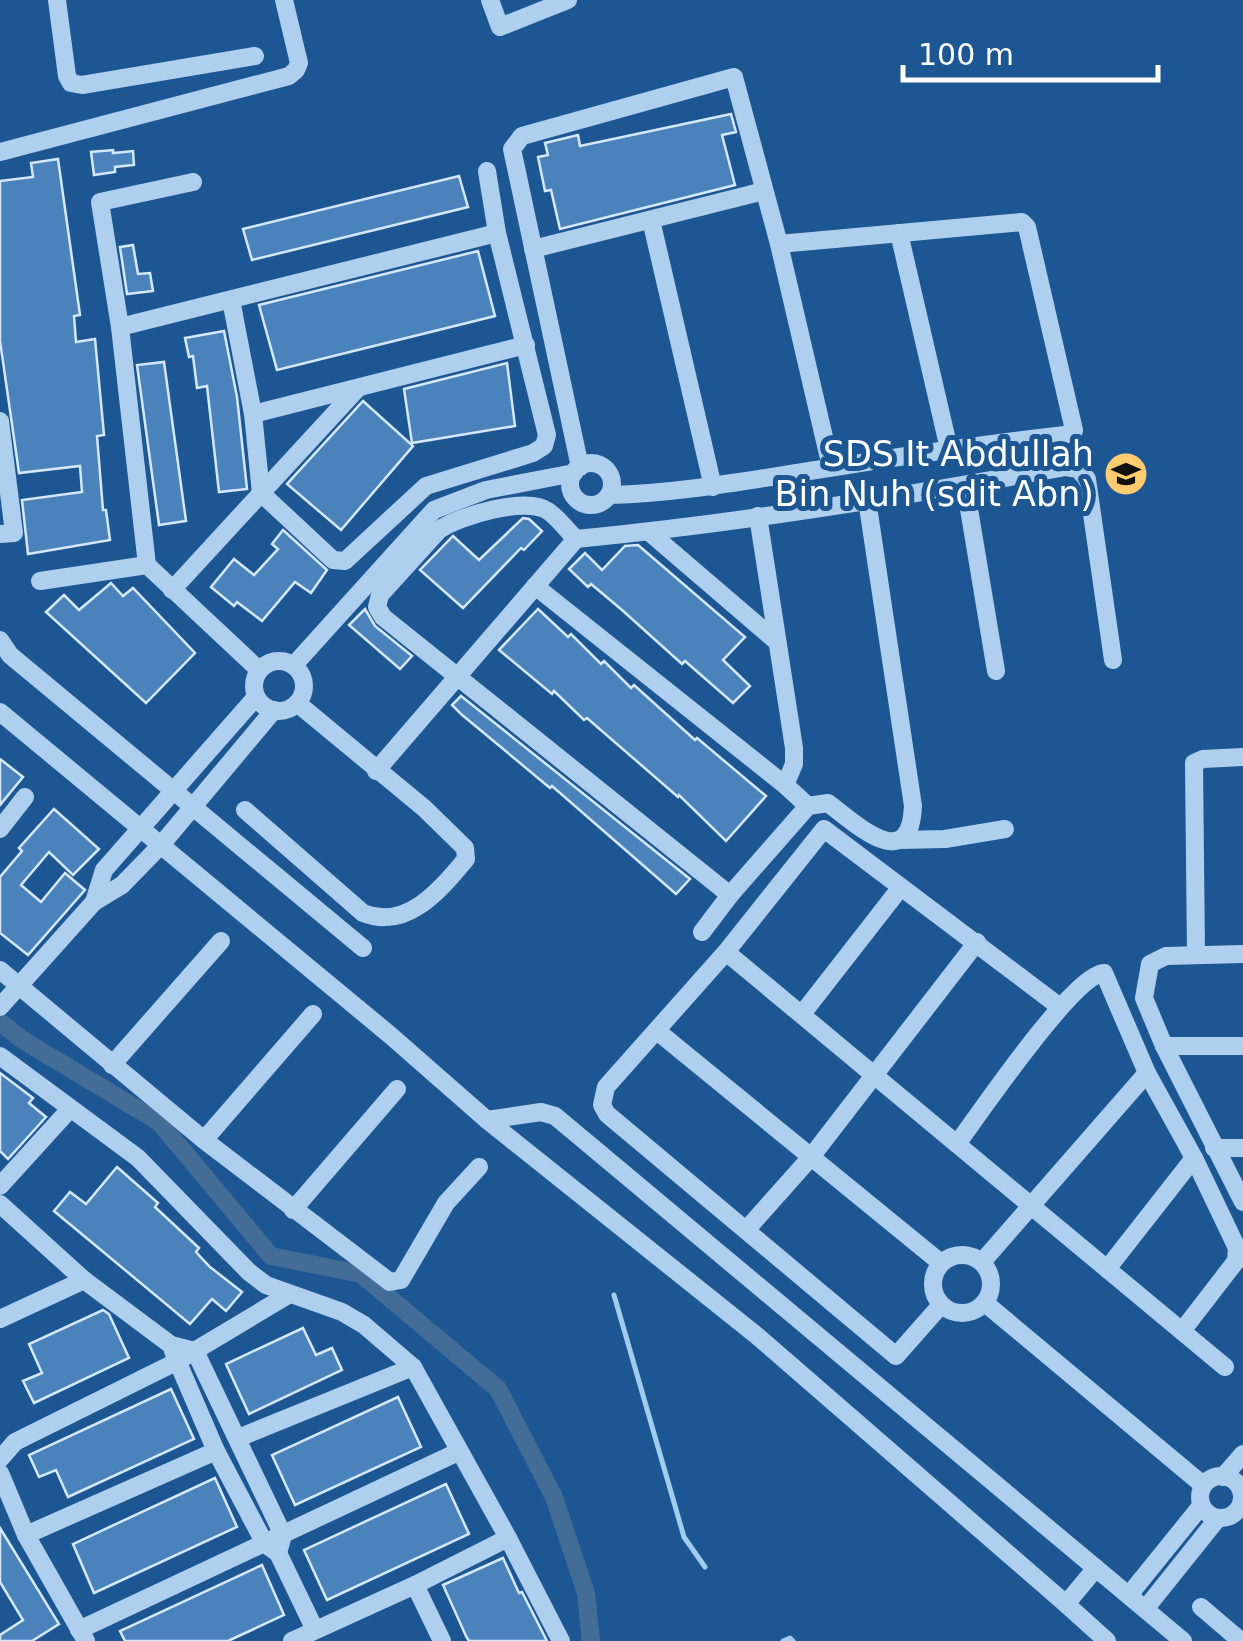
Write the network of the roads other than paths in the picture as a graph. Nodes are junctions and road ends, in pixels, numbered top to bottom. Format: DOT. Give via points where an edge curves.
graph roads {
  1 [pos="57,0"];
  2 [pos="284,0"];
  3 [pos="490,0"];
  4 [pos="568,0"];
  5 [pos="255,56"];
  6 [pos="0,152"];
  7 [pos="487,171"];
  8 [pos="194,182"];
  9 [pos="764,190"];
  10 [pos="651,220"];
  11 [pos="497,233"];
  12 [pos="899,234"];
  13 [pos="779,244"];
  14 [pos="533,250"];
  15 [pos="231,300"];
  16 [pos="120,327"];
  17 [pos="526,344"];
  18 [pos="358,388"];
  19 [pos="253,414"];
  20 [pos="0,422"];
  21 [pos="949,449"];
  22 [pos="831,468"];
  23 [pos="577,470"];
  24 [pos="965,485"];
  25 [pos="714,487"];
  26 [pos="261,493"];
  27 [pos="609,496"];
  28 [pos="867,500"];
  29 [pos="758,516"];
  30 [pos="649,532"];
  31 [pos="0,534"];
  32 [pos="576,540"];
  33 [pos="147,566"];
  34 [pos="40,582"];
  35 [pos="534,586"];
  36 [pos="172,590"];
  37 [pos="0,640"];
  38 [pos="776,641"];
  39 [pos="1112,660"];
  40 [pos="294,666"];
  41 [pos="260,670"];
  42 [pos="996,670"];
  43 [pos="456,678"];
  44 [pos="256,697"];
  45 [pos="297,703"];
  46 [pos="274,710"];
  47 [pos="0,712"];
  48 [pos="1243,758"];
  49 [pos="376,771"];
  50 [pos="785,785"];
  51 [pos="171,791"];
  52 [pos="25,798"];
  53 [pos="808,806"];
  54 [pos="194,807"];
  55 [pos="245,810"];
  56 [pos="139,828"];
  57 [pos="0,829"];
  58 [pos="1005,829"];
  59 [pos="899,840"];
  60 [pos="161,845"];
  61 [pos="901,887"];
  62 [pos="730,895"];
  63 [pos="94,902"];
  64 [pos="702,932"];
  65 [pos="222,940"];
  66 [pos="977,942"];
  67 [pos="363,948"];
  68 [pos="726,952"];
  69 [pos="1243,954"];
  70 [pos="1196,955"];
  71 [pos="0,970"];
  72 [pos="21,985"];
  73 [pos="2,1004"];
  74 [pos="1060,1006"];
  75 [pos="313,1014"];
  76 [pos="802,1014"];
  77 [pos="657,1031"];
  78 [pos="1164,1046"];
  79 [pos="1243,1046"];
  80 [pos="0,1056"];
  81 [pos="112,1065"];
  82 [pos="1148,1073"];
  83 [pos="875,1074"];
  84 [pos="397,1089"];
  85 [pos="70,1109"];
  86 [pos="487,1120"];
  87 [pos="204,1140"];
  88 [pos="957,1144"];
  89 [pos="1214,1148"];
  90 [pos="1243,1148"];
  91 [pos="811,1157"];
  92 [pos="1194,1158"];
  93 [pos="479,1167"];
  94 [pos="0,1186"];
  95 [pos="1241,1192"];
  96 [pos="0,1204"];
  97 [pos="1029,1206"];
  98 [pos="293,1210"];
  99 [pos="748,1228"];
  100 [pos="982,1262"];
  101 [pos="940,1263"];
  102 [pos="1106,1269"];
  103 [pos="84,1280"];
  104 [pos="288,1295"];
  105 [pos="985,1303"];
  106 [pos="941,1305"];
  107 [pos="0,1319"];
  108 [pos="1182,1331"];
  109 [pos="194,1351"];
  110 [pos="174,1354"];
  111 [pos="1225,1366"];
  112 [pos="412,1367"];
  113 [pos="238,1438"];
  114 [pos="216,1451"];
  115 [pos="458,1452"];
  116 [pos="1243,1454"];
  117 [pos="0,1459"];
  118 [pos="0,1472"];
  119 [pos="1235,1483"];
  120 [pos="1203,1486"];
  121 [pos="1201,1506"];
  122 [pos="1218,1518"];
  123 [pos="26,1535"];
  124 [pos="508,1538"];
  125 [pos="275,1544"];
  126 [pos="1096,1568"];
  127 [pos="414,1586"];
  128 [pos="1130,1595"];
  129 [pos="1066,1604"];
  130 [pos="1200,1606"];
  131 [pos="1146,1608"];
  132 [pos="315,1630"];
  133 [pos="82,1636"];
  134 [pos="1098,1638"];
  135 [pos="292,1641"];
  136 [pos="442,1641"];
  137 [pos="561,1641"];
  138 [pos="1183,1641"];
  139 [pos="1241,1641"];
  1 -- 5 [label="street" via="72,83"];
  2 -- 6 [label="street" via="299,63 289,76"];
  3 -- 4 [label="street" via="500,27"];
  7 -- 11 [label="street"];
  8 -- 16 [label="street" via="100,202"];
  9 -- 10 [label="street"];
  9 -- 13 [label="street"];
  9 -- 14 [label="street" via="734,77 522,136 512,149"];
  10 -- 14 [label="street"];
  10 -- 25 [label="street"];
  11 -- 15 [label="street"];
  11 -- 17 [label="street"];
  12 -- 13 [label="street"];
  12 -- 21 [label="street"];
  12 -- 21 [label="street" via="1022,222 1075,425 1065,435"];
  13 -- 22 [label="street"];
  14 -- 23 [label="street"];
  15 -- 16 [label="street"];
  15 -- 19 [label="street"];
  16 -- 33 [label="street"];
  17 -- 18 [label="street"];
  17 -- 26 [label="street" via="544,446 426,486 344,561 333,560"];
  18 -- 19 [label="street"];
  18 -- 26 [label="street"];
  19 -- 26 [label="street"];
  20 -- 31 [label="street" via="14,533"];
  21 -- 22 [label="street"];
  22 -- 25 [label="street"];
  23 -- 27 [label="street" via="595,464 609,472"];
  23 -- 27 [label="street" via="571,488 580,502 596,504"];
  23 -- 40 [label="street" via="486,490 434,510"];
  24 -- 28 [label="street"];
  24 -- 39 [label="street" via="1066,466 1087,479"];
  24 -- 42 [label="street"];
  25 -- 27 [label="street"];
  26 -- 36 [label="street"];
  28 -- 29 [label="street"];
  28 -- 59 [label="street" via="913,806 908,833"];
  29 -- 30 [label="street"];
  29 -- 38 [label="street"];
  30 -- 32 [label="street"];
  30 -- 38 [label="street"];
  32 -- 35 [label="street"];
  32 -- 43 [label="street" via="546,509 532,506 451,522 380,595 382,618"];
  33 -- 34 [label="street"];
  33 -- 36 [label="street"];
  35 -- 43 [label="street"];
  35 -- 50 [label="street"];
  36 -- 41 [label="street"];
  37 -- 51 [label="street"];
  38 -- 50 [label="street" via="794,748"];
  40 -- 41 [label="street" via="278,661"];
  40 -- 45 [label="street" via="304,686"];
  41 -- 44 [label="street"];
  43 -- 49 [label="street"];
  43 -- 62 [label="street"];
  44 -- 46 [label="street"];
  44 -- 51 [label="street"];
  45 -- 46 [label="street"];
  45 -- 49 [label="street"];
  46 -- 54 [label="street"];
  47 -- 56 [label="street"];
  48 -- 70 [label="street" via="1194,763"];
  49 -- 55 [label="street" via="467,851 438,892 400,914 363,913"];
  50 -- 53 [label="street"];
  51 -- 54 [label="street"];
  51 -- 56 [label="street"];
  52 -- 57 [label="street"];
  53 -- 59 [label="street" via="828,803 871,836"];
  53 -- 62 [label="street"];
  54 -- 60 [label="street"];
  54 -- 67 [label="street"];
  56 -- 60 [label="street"];
  56 -- 63 [label="street" via="104,870"];
  58 -- 59 [label="street"];
  60 -- 63 [label="street" via="122,885"];
  60 -- 86 [label="street"];
  61 -- 66 [label="street"];
  61 -- 68 [label="street" via="824,830"];
  61 -- 76 [label="street"];
  62 -- 64 [label="street"];
  63 -- 72 [label="street"];
  65 -- 81 [label="street"];
  66 -- 74 [label="street"];
  66 -- 83 [label="street"];
  68 -- 76 [label="street"];
  68 -- 77 [label="street"];
  69 -- 70 [label="street"];
  70 -- 78 [label="street" via="1150,964 1144,998"];
  71 -- 72 [label="street"];
  72 -- 73 [label="street"];
  72 -- 81 [label="street"];
  74 -- 82 [label="street" via="1094,974 1104,973"];
  74 -- 88 [label="street"];
  75 -- 87 [label="street"];
  76 -- 83 [label="street"];
  77 -- 91 [label="street"];
  77 -- 99 [label="street" via="606,1087 602,1105"];
  78 -- 79 [label="street"];
  78 -- 89 [label="street"];
  80 -- 85 [label="street"];
  81 -- 87 [label="street"];
  82 -- 92 [label="street"];
  82 -- 97 [label="street"];
  83 -- 88 [label="street"];
  83 -- 91 [label="street"];
  84 -- 98 [label="street"];
  85 -- 94 [label="street"];
  85 -- 104 [label="street" via="138,1158 248,1272"];
  86 -- 126 [label="street" via="555,1116"];
  86 -- 129 [label="street" via="756,1336"];
  87 -- 98 [label="street"];
  88 -- 97 [label="street"];
  89 -- 90 [label="street"];
  89 -- 95 [label="street"];
  91 -- 99 [label="street"];
  91 -- 101 [label="street"];
  92 -- 102 [label="street"];
  92 -- 108 [label="street" via="1238,1254"];
  93 -- 98 [label="street" via="446,1203 396,1282"];
  96 -- 103 [label="street"];
  97 -- 100 [label="street"];
  97 -- 102 [label="street"];
  99 -- 106 [label="street" via="896,1356"];
  100 -- 101 [label="street" via="954,1255"];
  100 -- 105 [label="street" via="990,1274"];
  101 -- 106 [label="street" via="933,1276"];
  102 -- 108 [label="street"];
  103 -- 107 [label="street"];
  103 -- 110 [label="street"];
  104 -- 109 [label="street"];
  104 -- 112 [label="street" via="342,1312"];
  105 -- 106 [label="street" via="971,1312"];
  105 -- 120 [label="street"];
  108 -- 111 [label="street"];
  109 -- 110 [label="street"];
  109 -- 113 [label="street"];
  110 -- 114 [label="street"];
  110 -- 117 [label="street" via="15,1442"];
  112 -- 113 [label="street"];
  112 -- 115 [label="street"];
  113 -- 125 [label="street"];
  114 -- 123 [label="street"];
  114 -- 125 [label="street"];
  115 -- 124 [label="street"];
  115 -- 125 [label="street"];
  116 -- 119 [label="street"];
  118 -- 123 [label="street"];
  119 -- 120 [label="street" via="1214,1477"];
  119 -- 122 [label="street" via="1242,1500 1236,1512"];
  120 -- 121 [label="street"];
  121 -- 122 [label="street"];
  121 -- 128 [label="street"];
  122 -- 131 [label="street"];
  123 -- 133 [label="street"];
  124 -- 127 [label="street"];
  124 -- 137 [label="street"];
  125 -- 132 [label="street"];
  125 -- 133 [label="street"];
  126 -- 128 [label="street"];
  126 -- 129 [label="street"];
  127 -- 132 [label="street"];
  127 -- 136 [label="street"];
  128 -- 131 [label="street"];
  129 -- 134 [label="street"];
  130 -- 139 [label="street"];
  131 -- 138 [label="street"];
  132 -- 135 [label="street"];
}
